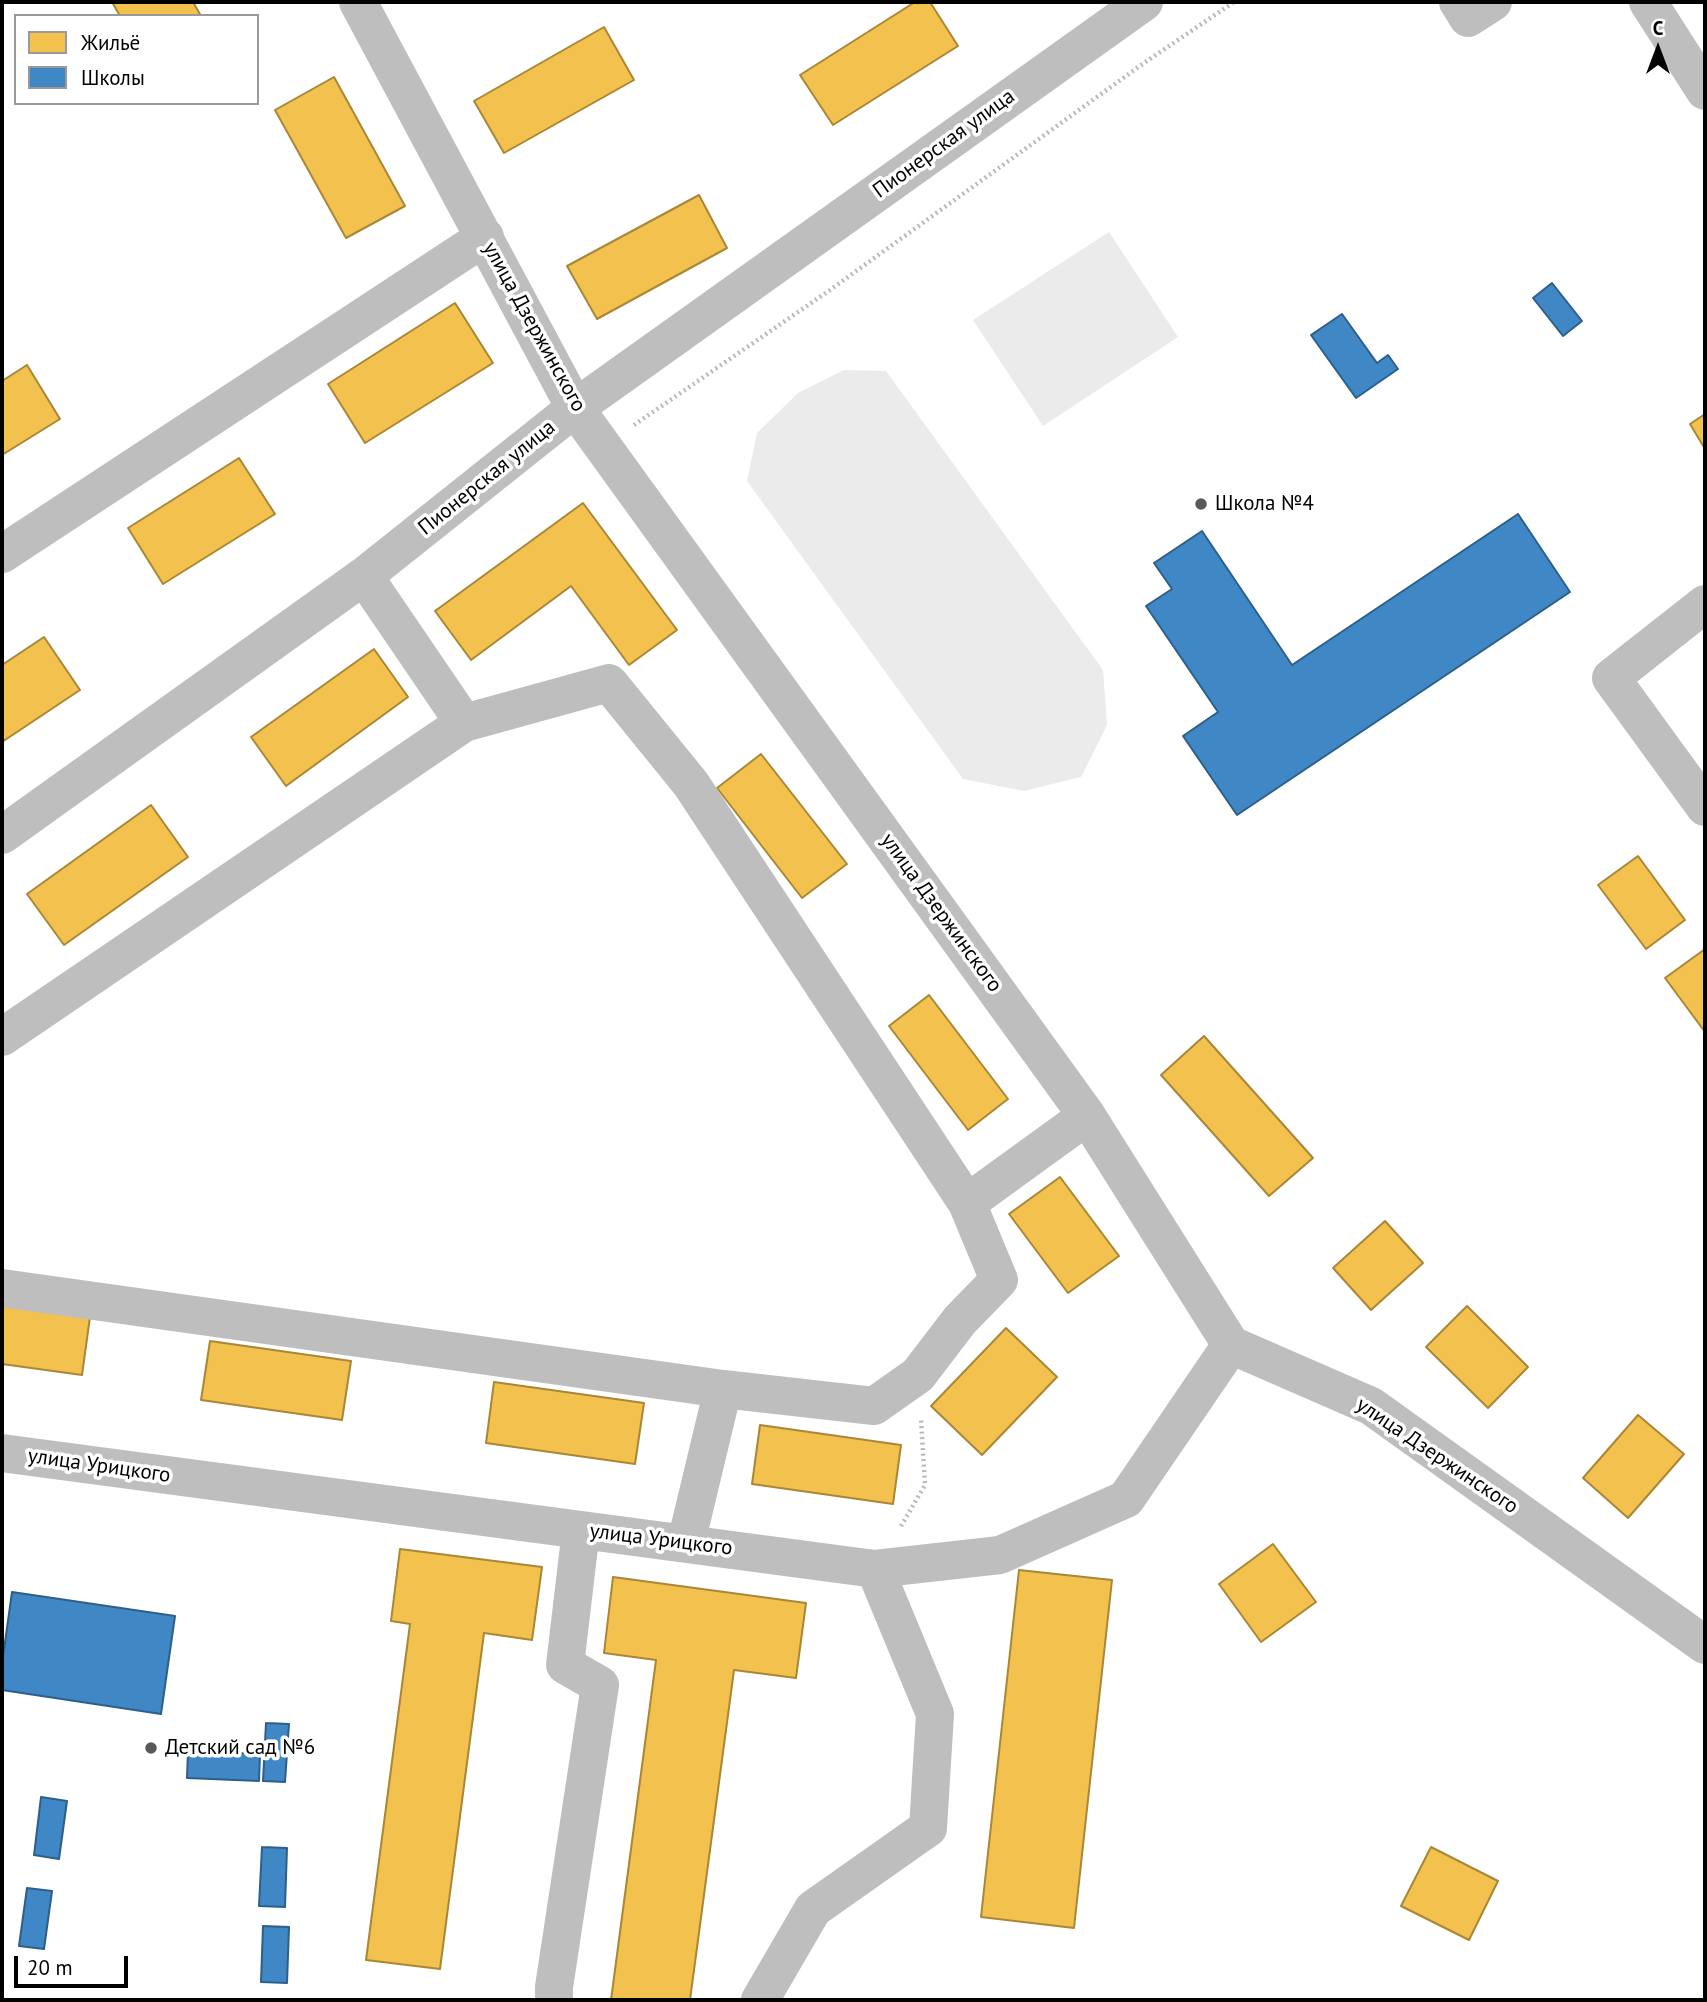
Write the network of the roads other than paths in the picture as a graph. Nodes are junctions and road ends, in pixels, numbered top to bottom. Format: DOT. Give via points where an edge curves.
graph roads {
  1 [pos="358,2"];
  2 [pos="1144,2"];
  3 [pos="1458,2"];
  4 [pos="1493,2"];
  5 [pos="1648,2"];
  6 [pos="1705,91"];
  7 [pos="485,237"];
  8 [pos="575,408"];
  9 [pos="2,554"];
  10 [pos="364,576"];
  11 [pos="1705,604"];
  12 [pos="464,723"];
  13 [pos="1705,807"];
  14 [pos="2,835"];
  15 [pos="2,1037"];
  16 [pos="1087,1116"];
  17 [pos="967,1203"];
  18 [pos="2,1288"];
  19 [pos="1231,1345"];
  20 [pos="723,1388"];
  21 [pos="2,1453"];
  22 [pos="581,1530"];
  23 [pos="686,1543"];
  24 [pos="875,1569"];
  25 [pos="1705,1646"];
  26 [pos="554,2000"];
  27 [pos="760,2000"];
  1 -- 7 [label="street, улица Дзержинского"];
  2 -- 8 [label="street, Пионерская улица"];
  3 -- 4 [label="street" via="1468,18"];
  5 -- 6 [label="street"];
  7 -- 8 [label="street, улица Дзержинского"];
  7 -- 9 [label="street"];
  8 -- 10 [label="street, Пионерская улица"];
  8 -- 16 [label="street, улица Дзержинского"];
  10 -- 12 [label="street"];
  10 -- 14 [label="street, Пионерская улица"];
  11 -- 13 [label="street" via="1611,678"];
  12 -- 15 [label="street"];
  12 -- 17 [label="street" via="609,682 691,784"];
  16 -- 17 [label="street"];
  16 -- 19 [label="street, улица Дзержинского"];
  17 -- 20 [label="street" via="999,1280 918,1375 874,1406"];
  18 -- 20 [label="street"];
  19 -- 24 [label="street, улица Урицкого" via="1126,1499 1000,1555"];
  19 -- 25 [label="street, улица Дзержинского" via="1371,1406"];
  20 -- 23 [label="street"];
  21 -- 22 [label="street, улица Урицкого"];
  22 -- 23 [label="street, улица Урицкого"];
  22 -- 26 [label="street" via="565,1665 600,1685"];
  23 -- 24 [label="street, улица Урицкого"];
  24 -- 27 [label="street" via="935,1714 928,1828 813,1909"];
}
